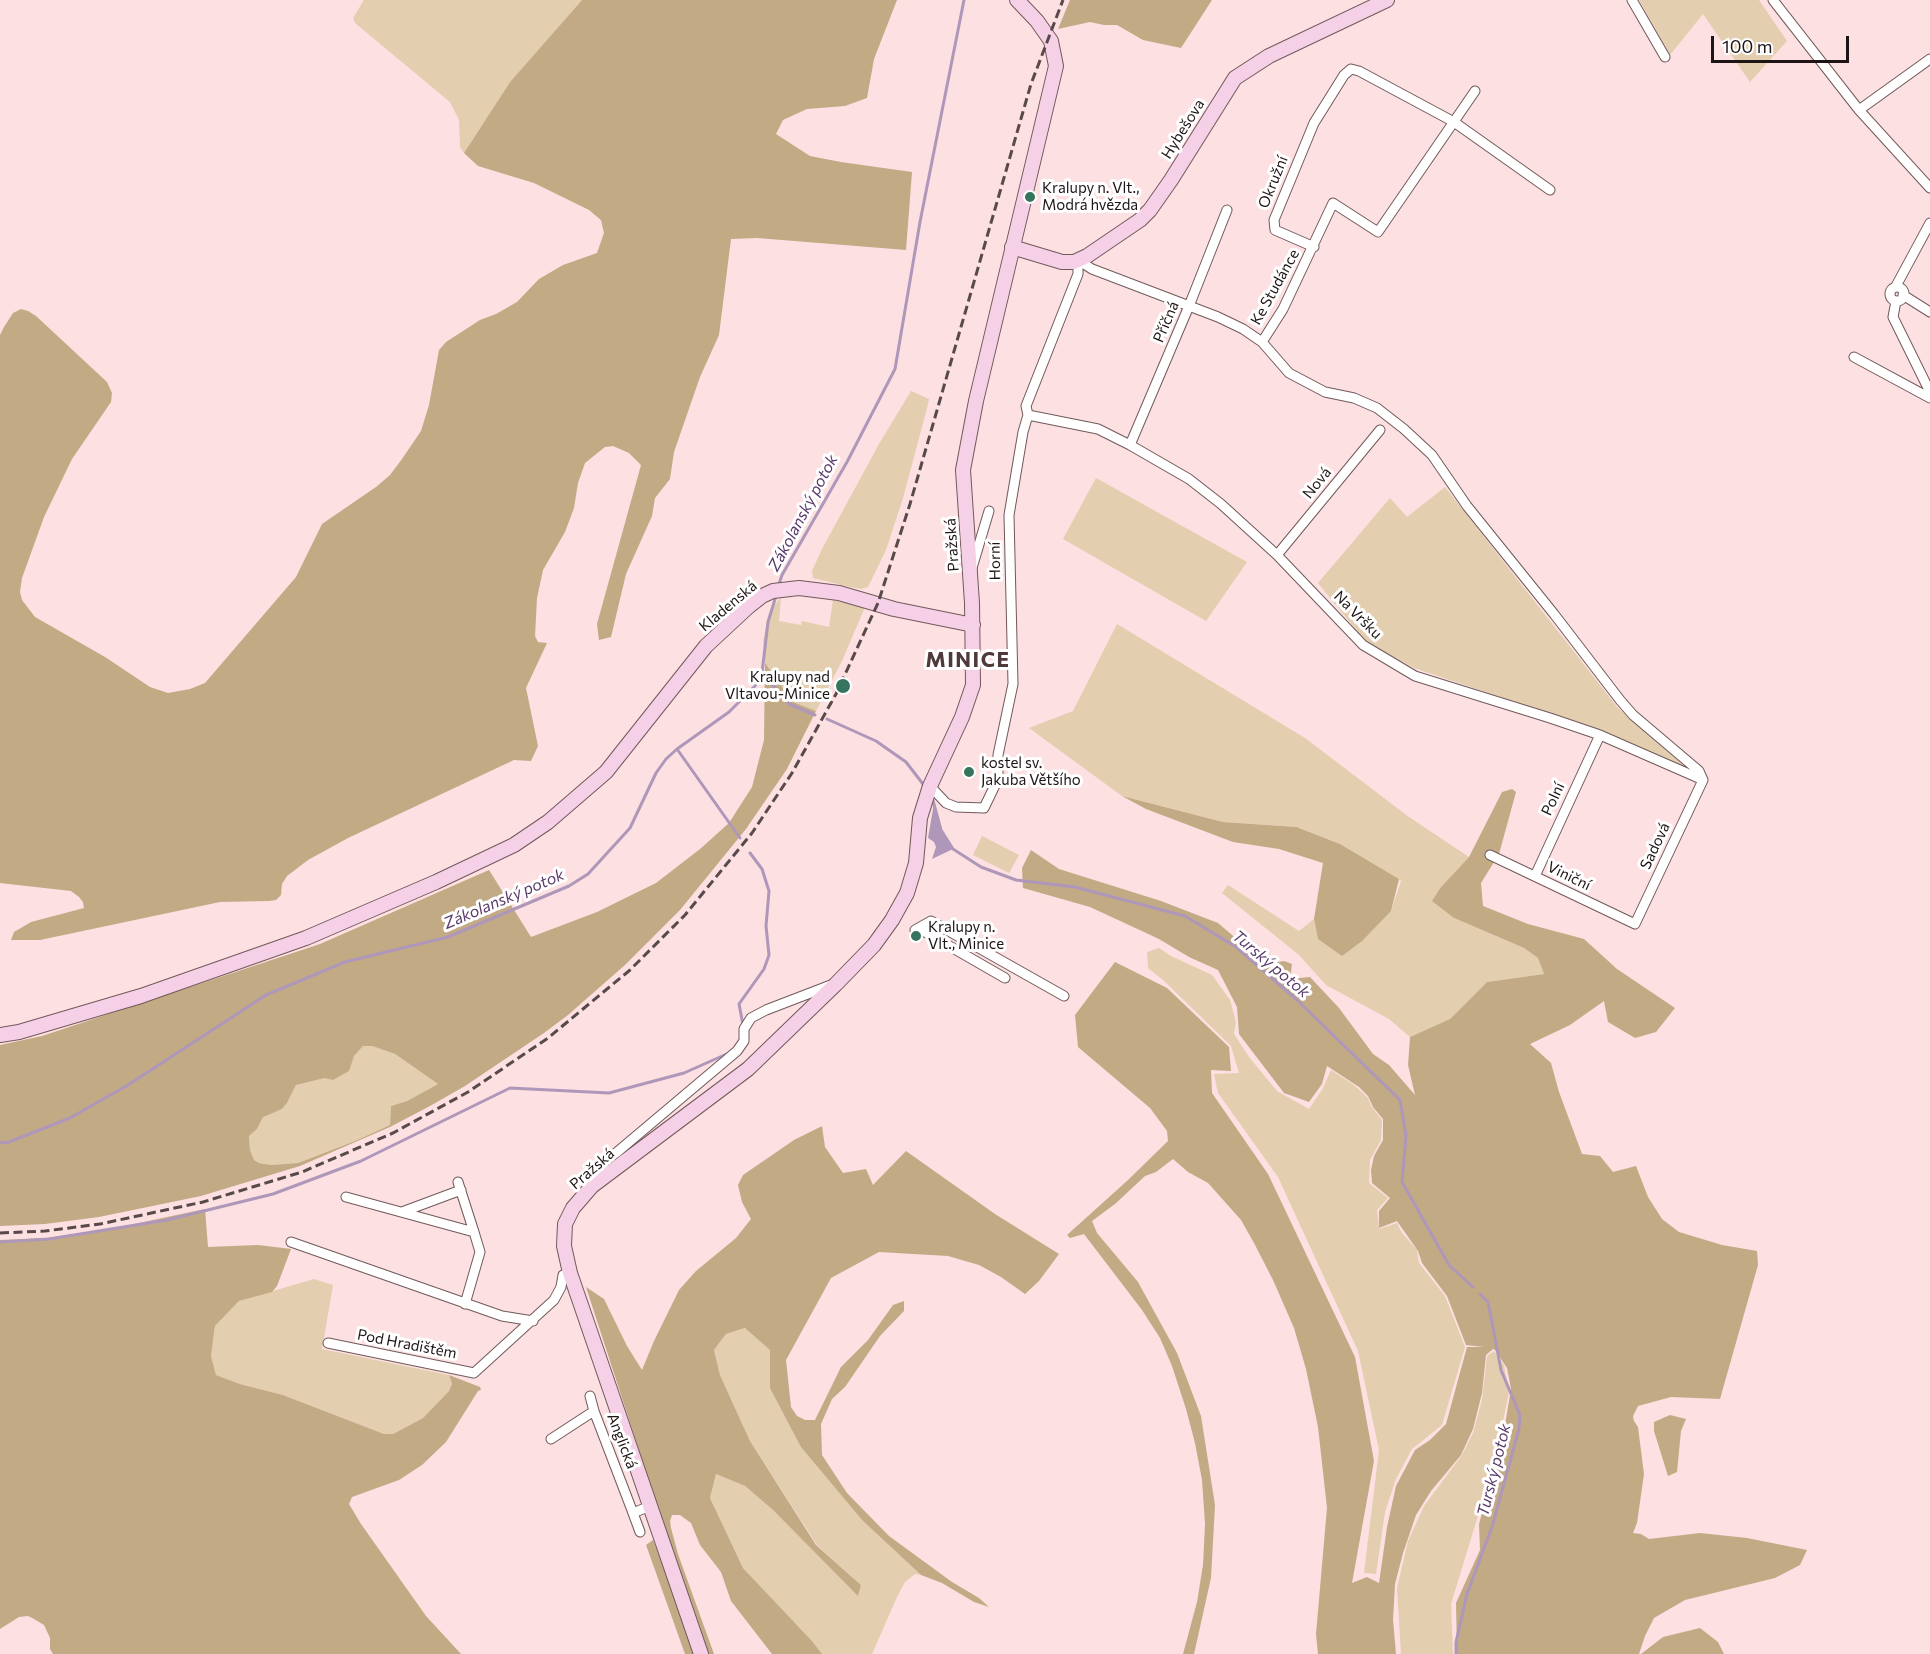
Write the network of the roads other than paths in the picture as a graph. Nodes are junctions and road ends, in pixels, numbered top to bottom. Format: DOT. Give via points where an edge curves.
graph roads {
  1 [pos="1017,0"];
  2 [pos="1387,0"];
  3 [pos="1632,0"];
  4 [pos="1773,0"];
  5 [pos="1665,57"];
  6 [pos="1930,59"];
  7 [pos="1475,91"];
  8 [pos="1859,110"];
  9 [pos="1454,122"];
  10 [pos="1930,188"];
  11 [pos="1550,190"];
  12 [pos="1227,210"];
  13 [pos="1930,223"];
  14 [pos="1012,247"];
  15 [pos="1314,247"];
  16 [pos="1078,260"];
  17 [pos="1899,298"];
  18 [pos="1189,306"];
  19 [pos="1930,312"];
  20 [pos="1262,342"];
  21 [pos="1854,357"];
  22 [pos="1930,392"];
  23 [pos="1930,398"];
  24 [pos="1028,415"];
  25 [pos="1380,430"];
  26 [pos="1130,445"];
  27 [pos="989,510"];
  28 [pos="1277,555"];
  29 [pos="970,573"];
  30 [pos="973,625"];
  31 [pos="1600,735"];
  32 [pos="1703,780"];
  33 [pos="930,786"];
  34 [pos="1490,855"];
  35 [pos="1535,876"];
  36 [pos="1635,924"];
  37 [pos="1005,978"];
  38 [pos="836,984"];
  39 [pos="1064,996"];
  40 [pos="0,1035"];
  41 [pos="616,1153"];
  42 [pos="346,1197"];
  43 [pos="402,1212"];
  44 [pos="474,1232"];
  45 [pos="291,1242"];
  46 [pos="567,1274"];
  47 [pos="465,1304"];
  48 [pos="533,1321"];
  49 [pos="328,1343"];
  50 [pos="590,1396"];
  51 [pos="594,1411"];
  52 [pos="551,1439"];
  53 [pos="650,1506"];
  54 [pos="633,1513"];
  55 [pos="640,1532"];
  56 [pos="701,1654"];
  1 -- 14 [label="main road, Pražská" via="1051,41 1056,66"];
  2 -- 16 [label="main road, Hybešova" via="1269,56 1235,78 1149,210"];
  3 -- 5 [label="street"];
  4 -- 8 [label="street"];
  6 -- 8 [label="street"];
  7 -- 9 [label="street"];
  8 -- 10 [label="street"];
  9 -- 11 [label="street, Okružní"];
  9 -- 15 [label="street" via="1378,232 1333,203"];
  9 -- 15 [label="street, Okružní" via="1359,71 1351,69 1344,75 1314,123 1274,220 1275,230"];
  12 -- 18 [label="street, Příčná"];
  13 -- 17 [label="street" via="1890,291 1890,295"];
  14 -- 16 [label="main road" via="1062,262"];
  14 -- 29 [label="main road, Pražská" via="963,470"];
  15 -- 20 [label="street, Ke Studánce"];
  16 -- 18 [label="street, Ke Studánce"];
  16 -- 24 [label="street, Horní" via="1078,274 1027,399"];
  17 -- 19 [label="street"];
  17 -- 22 [label="street" via="1893,317"];
  18 -- 20 [label="street, Ke Studánce"];
  18 -- 26 [label="street, Příčná"];
  20 -- 32 [label="street, Ke Studánce" via="1289,373 1325,392 1377,408 1432,455 1600,677 1633,715 1699,771"];
  21 -- 23 [label="street"];
  24 -- 26 [label="street, Na Vršku" via="1087,425"];
  24 -- 33 [label="street, Horní" via="1009,515 1013,684 998,755 998,779 984,808 956,807"];
  25 -- 28 [label="street, Nová"];
  26 -- 28 [label="street, Na Vršku" via="1190,479"];
  27 -- 29 [label="street"];
  28 -- 31 [label="street, Na Vršku" via="1363,645 1415,676"];
  29 -- 30 [label="main road, Pražská"];
  30 -- 33 [label="main road, Pražská" via="974,685"];
  30 -- 40 [label="main road, Kladenská" via="839,593 799,588 773,591 762,596 706,646 606,772 548,822 514,845 306,938 141,996"];
  31 -- 32 [label="street, Na Vršku"];
  31 -- 35 [label="street, Polní"];
  32 -- 36 [label="street, Sadová"];
  33 -- 38 [label="main road, Pražská" via="920,818 916,863 906,893 874,945"];
  34 -- 35 [label="street, Viniční"];
  35 -- 36 [label="street, Viniční"];
  37 -- 39 [label="street" via="919,927 931,921"];
  38 -- 41 [label="street, Pražská" via="751,1018 737,1051"];
  38 -- 46 [label="main road, Pražská" via="747,1069 592,1186 565,1224"];
  42 -- 43 [label="street"];
  43 -- 44 [label="street"];
  43 -- 44 [label="street" via="459,1186"];
  44 -- 47 [label="street" via="480,1252"];
  45 -- 47 [label="street"];
  46 -- 48 [label="street, Pod Hradištěm" via="554,1300"];
  46 -- 53 [label="main road, Pražská"];
  47 -- 48 [label="street"];
  48 -- 49 [label="street, Pod Hradištěm" via="474,1373"];
  50 -- 51 [label="street"];
  51 -- 52 [label="street, Anglická"];
  51 -- 54 [label="street, Anglická"];
  53 -- 54 [label="street"];
  53 -- 56 [label="main road, Pražská"];
  54 -- 55 [label="street, Anglická"];
}
